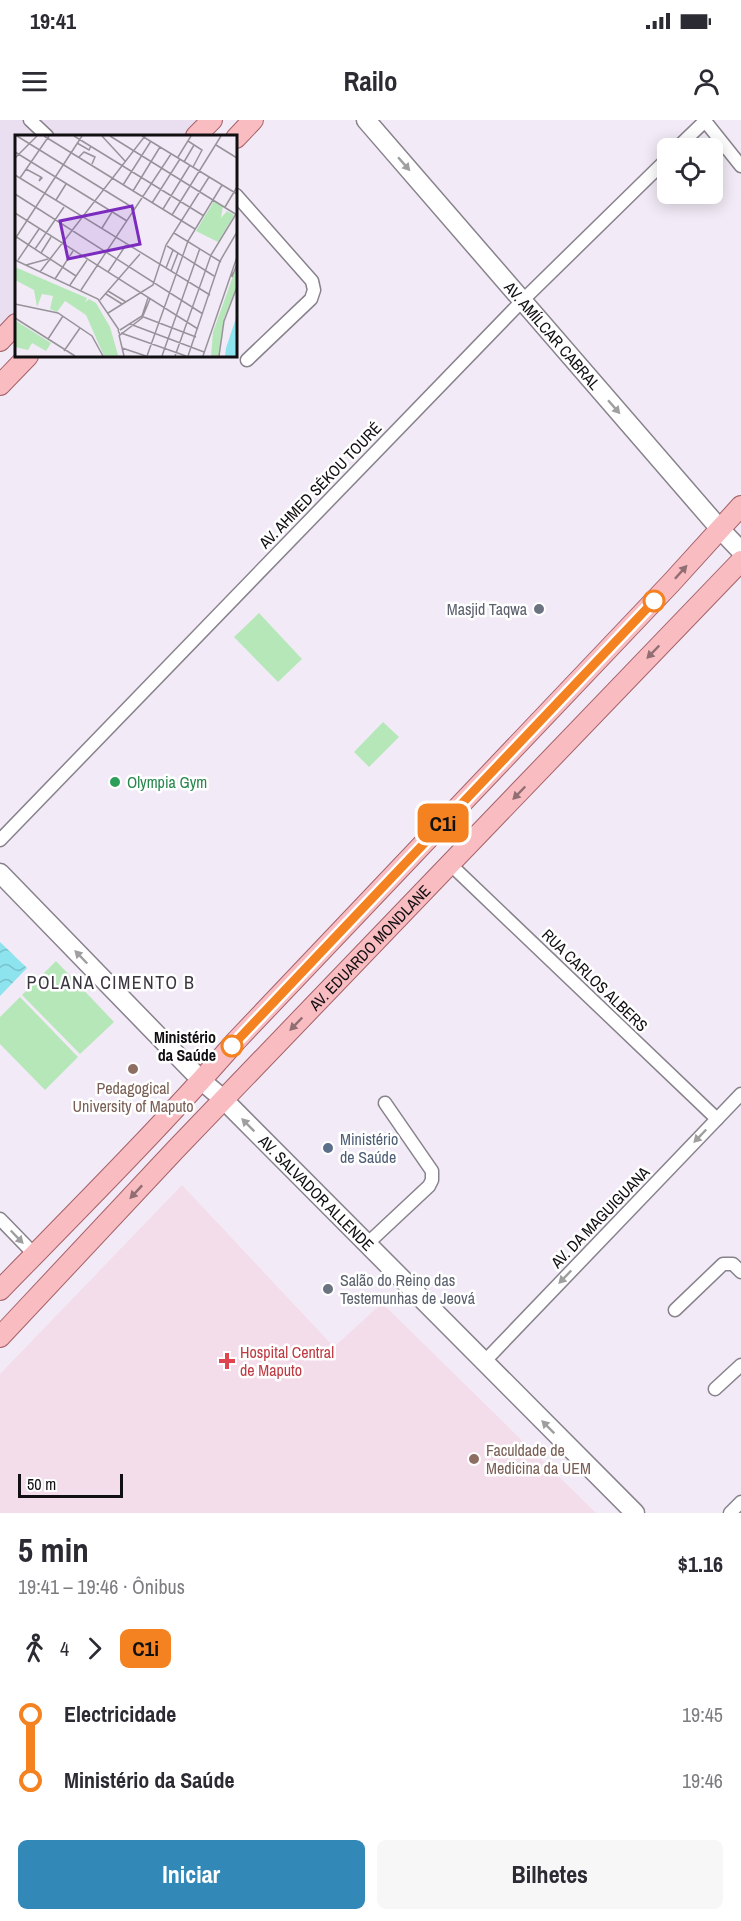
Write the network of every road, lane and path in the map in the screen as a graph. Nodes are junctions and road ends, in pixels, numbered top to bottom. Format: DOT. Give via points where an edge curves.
graph roads {
  1 [pos="30,120"];
  2 [pos="212,120"];
  3 [pos="253,120"];
  4 [pos="366,120"];
  5 [pos="705,121"];
  6 [pos="46,135"];
  7 [pos="197,135"];
  8 [pos="237,137"];
  9 [pos="687,138"];
  10 [pos="741,166"];
  11 [pos="657,169"];
  12 [pos="237,196"];
  13 [pos="522,301"];
  14 [pos="15,325"];
  15 [pos="0,341"];
  16 [pos="27,357"];
  17 [pos="247,360"];
  18 [pos="0,385"];
  19 [pos="741,507"];
  20 [pos="720,529"];
  21 [pos="741,551"];
  22 [pos="741,561"];
  23 [pos="0,840"];
  24 [pos="451,865"];
  25 [pos="0,873"];
  26 [pos="202,1081"];
  27 [pos="741,1094"];
  28 [pos="223,1099"];
  29 [pos="385,1103"];
  30 [pos="717,1119"];
  31 [pos="0,1219"];
  32 [pos="367,1244"];
  33 [pos="35,1255"];
  34 [pos="741,1272"];
  35 [pos="0,1290"];
  36 [pos="675,1310"];
  37 [pos="0,1336"];
  38 [pos="483,1363"];
  39 [pos="741,1365"];
  40 [pos="715,1389"];
  41 [pos="741,1502"];
  42 [pos="635,1513"];
  43 [pos="730,1513"];
  1 -- 6 [label="street"];
  2 -- 7 [label="main road"];
  3 -- 8 [label="main road"];
  4 -- 13 [label="street, AV. AMÍLCAR CABRAL, one-way"];
  5 -- 9 [label="street"];
  5 -- 10 [label="street"];
  11 -- 13 [label="street, AV. AHMED SÉKOU TOURÉ"];
  12 -- 17 [label="street" via="312,281 314,290 311,298"];
  13 -- 20 [label="street, AV. AMÍLCAR CABRAL, one-way"];
  13 -- 23 [label="street, AV. AHMED SÉKOU TOURÉ"];
  14 -- 15 [label="main road"];
  16 -- 18 [label="main road"];
  19 -- 20 [label="main road, AV. EDUARDO MONDLANE"];
  20 -- 21 [label="street, AV. AMÍLCAR CABRAL"];
  26 -- 20 [label="main road, AV. EDUARDO MONDLANE, one-way"];
  22 -- 24 [label="main road, AV. EDUARDO MONDLANE, one-way"];
  24 -- 28 [label="main road, AV. EDUARDO MONDLANE, one-way"];
  24 -- 30 [label="street, RUA CARLOS ALBERS"];
  26 -- 25 [label="street, AV. SALVADOR ALLENDE, one-way"];
  26 -- 28 [label="street, AV. SALVADOR ALLENDE"];
  26 -- 33 [label="main road"];
  27 -- 30 [label="street, AV. DA MAGUIGUANA"];
  32 -- 28 [label="street, AV. SALVADOR ALLENDE, one-way"];
  28 -- 37 [label="main road, AV. EDUARDO MONDLANE, one-way"];
  29 -- 32 [label="street" via="433,1175 429,1186"];
  30 -- 38 [label="street, AV. DA MAGUIGUANA, one-way"];
  31 -- 33 [label="street, one-way"];
  32 -- 38 [label="street, AV. SALVADOR ALLENDE"];
  33 -- 35 [label="main road"];
  34 -- 36 [label="street" via="733,1264 723,1264"];
  42 -- 38 [label="street, AV. SALVADOR ALLENDE, one-way"];
  39 -- 40 [label="street"];
  41 -- 43 [label="street"];
}
